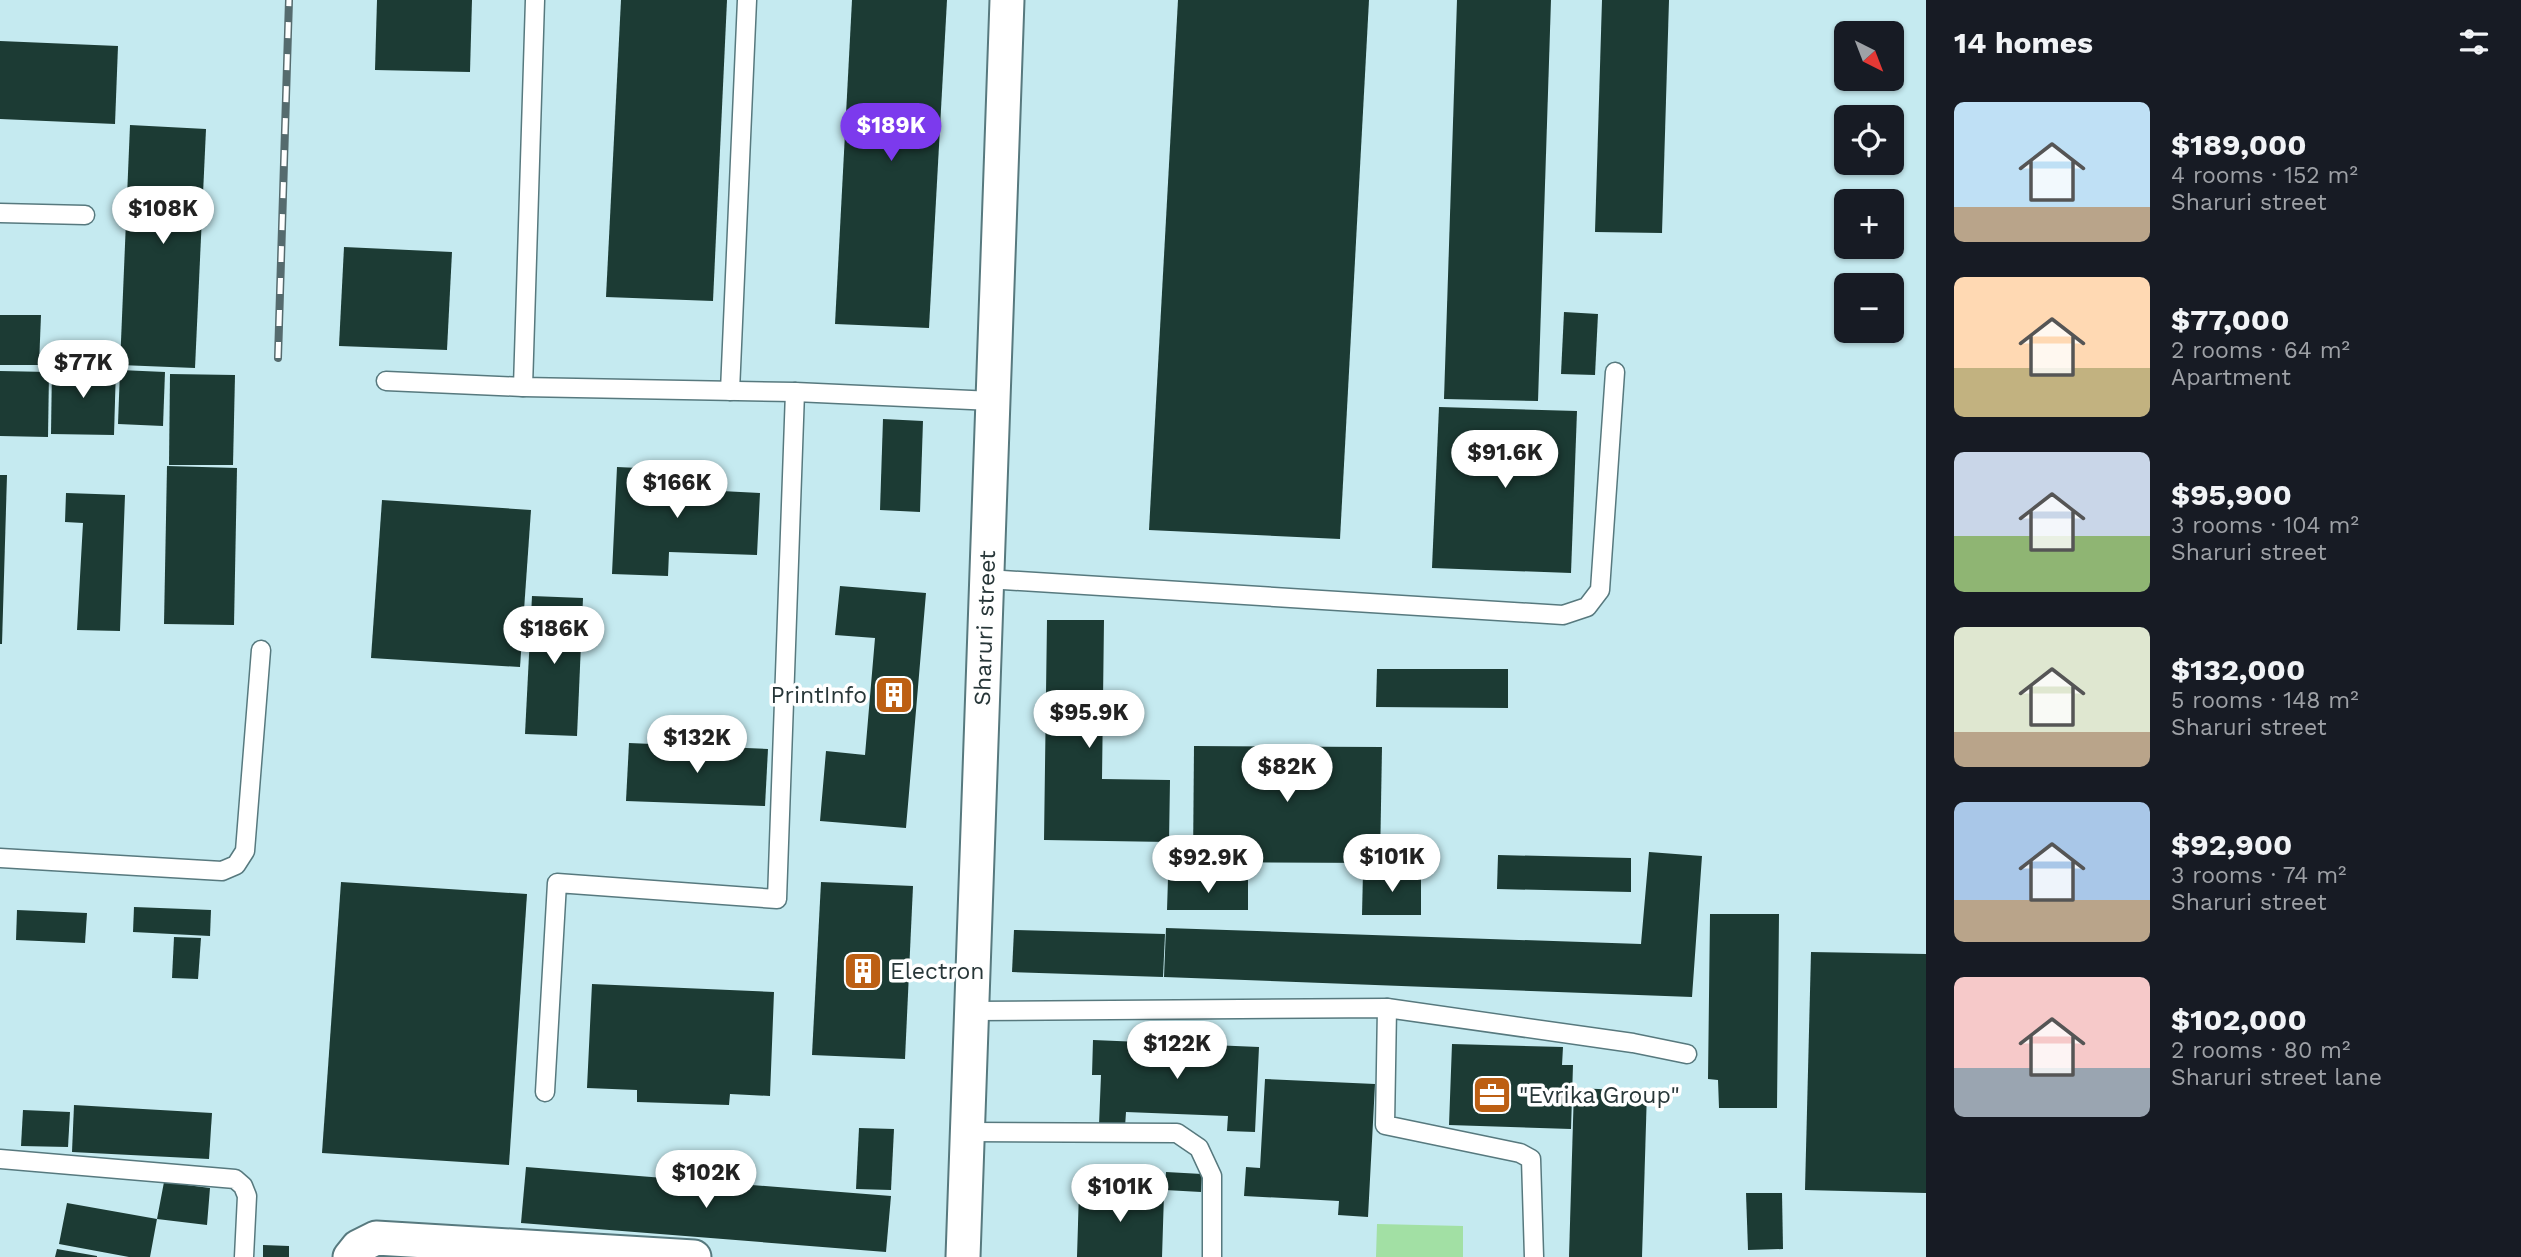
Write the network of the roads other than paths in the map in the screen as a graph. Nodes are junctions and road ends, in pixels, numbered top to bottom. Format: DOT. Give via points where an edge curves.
graph roads {
  1 [pos="535,0"];
  2 [pos="747,0"];
  3 [pos="1007,0"];
  4 [pos="0,214"];
  5 [pos="85,215"];
  6 [pos="1615,373"];
  7 [pos="386,382"];
  8 [pos="523,387"];
  9 [pos="730,391"];
  10 [pos="795,392"];
  11 [pos="993,401"];
  12 [pos="986,579"];
  13 [pos="261,650"];
  14 [pos="0,859"];
  15 [pos="1387,1008"];
  16 [pos="971,1011"];
  17 [pos="1687,1054"];
  18 [pos="545,1092"];
  19 [pos="967,1132"];
  20 [pos="0,1159"];
  21 [pos="244,1257"];
  22 [pos="350,1257"];
  23 [pos="694,1257"];
  24 [pos="963,1257"];
  25 [pos="1212,1257"];
  26 [pos="1534,1257"];
  1 -- 8 [label="lane"];
  2 -- 9 [label="lane"];
  3 -- 11 [label="street, Sharuri street"];
  4 -- 5 [label="lane"];
  6 -- 12 [label="lane" via="1600,590 1587,607 1563,615"];
  7 -- 8 [label="lane"];
  8 -- 9 [label="lane"];
  9 -- 10 [label="lane"];
  10 -- 11 [label="lane"];
  10 -- 18 [label="lane" via="777,899 556,883"];
  11 -- 12 [label="street, Sharuri street"];
  12 -- 16 [label="street, Sharuri street"];
  13 -- 14 [label="lane" via="245,851 236,865 222,871"];
  15 -- 16 [label="lane"];
  15 -- 17 [label="lane"];
  15 -- 26 [label="lane" via="1385,1125 1531,1159"];
  16 -- 19 [label="street, Sharuri street"];
  19 -- 24 [label="street, Sharuri street"];
  19 -- 25 [label="lane" via="1177,1133 1199,1148 1212,1175"];
  20 -- 21 [label="lane" via="234,1179 247,1196"];
  22 -- 23 [label="street" via="376,1238"];
}
